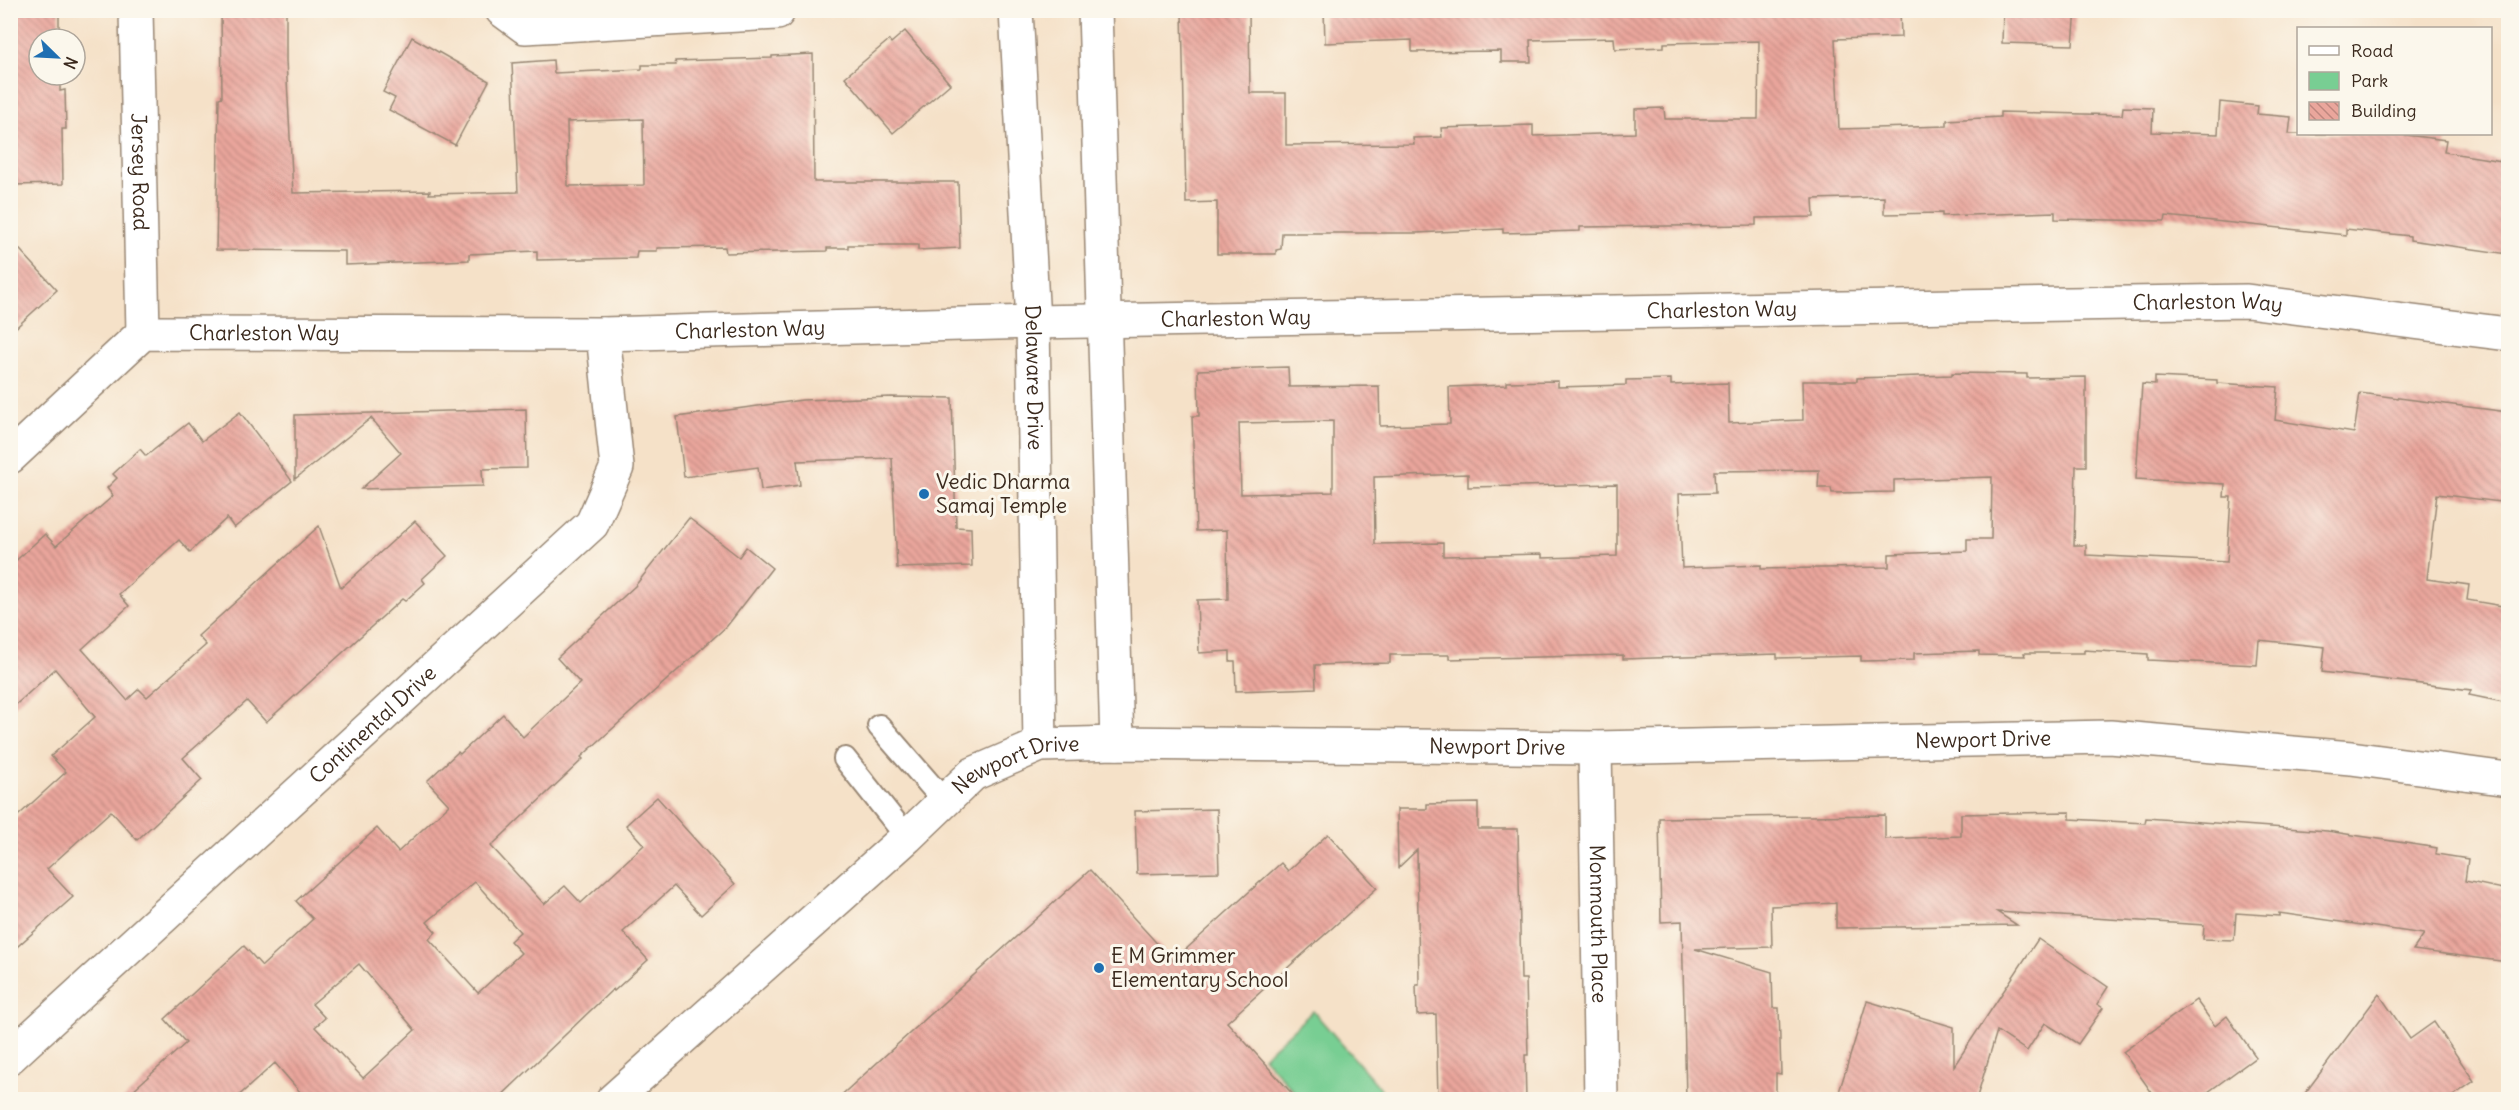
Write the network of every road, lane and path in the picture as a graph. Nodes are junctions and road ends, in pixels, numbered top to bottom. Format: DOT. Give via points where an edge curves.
graph roads {
  1 [pos="136,10"];
  2 [pos="502,10"];
  3 [pos="779,10"];
  4 [pos="1016,10"];
  5 [pos="1095,10"];
  6 [pos="1033,322"];
  7 [pos="1103,322"];
  8 [pos="142,333"];
  9 [pos="603,334"];
  10 [pos="2508,334"];
  11 [pos="10,457"];
  12 [pos="879,726"];
  13 [pos="1117,743"];
  14 [pos="1040,745"];
  15 [pos="1595,748"];
  16 [pos="844,759"];
  17 [pos="2508,779"];
  18 [pos="945,802"];
  19 [pos="907,837"];
  20 [pos="10,1057"];
  21 [pos="613,1100"];
  22 [pos="1601,1100"];
  1 -- 8 [label="street, Jersey Road"];
  2 -- 3 [label="street" via="525,27"];
  4 -- 6 [label="street, Delaware Drive"];
  5 -- 7 [label="street"];
  6 -- 7 [label="street, Charleston Way"];
  6 -- 9 [label="street, Charleston Way"];
  6 -- 14 [label="street, Delaware Drive"];
  7 -- 10 [label="street, Charleston Way" via="2247,301"];
  7 -- 13 [label="street"];
  8 -- 9 [label="street, Charleston Way"];
  8 -- 11 [label="street"];
  9 -- 20 [label="street, Continental Drive" via="617,467 592,524"];
  12 -- 18 [label="lane"];
  13 -- 14 [label="street, Newport Drive"];
  13 -- 15 [label="street, Newport Drive"];
  14 -- 18 [label="street, Newport Drive" via="973,774"];
  15 -- 17 [label="street, Newport Drive" via="2110,737 2350,758"];
  15 -- 22 [label="street, Monmouth Place"];
  16 -- 19 [label="lane"];
  18 -- 19 [label="street, Newport Drive"];
  19 -- 21 [label="street, Newport Drive"];
}
